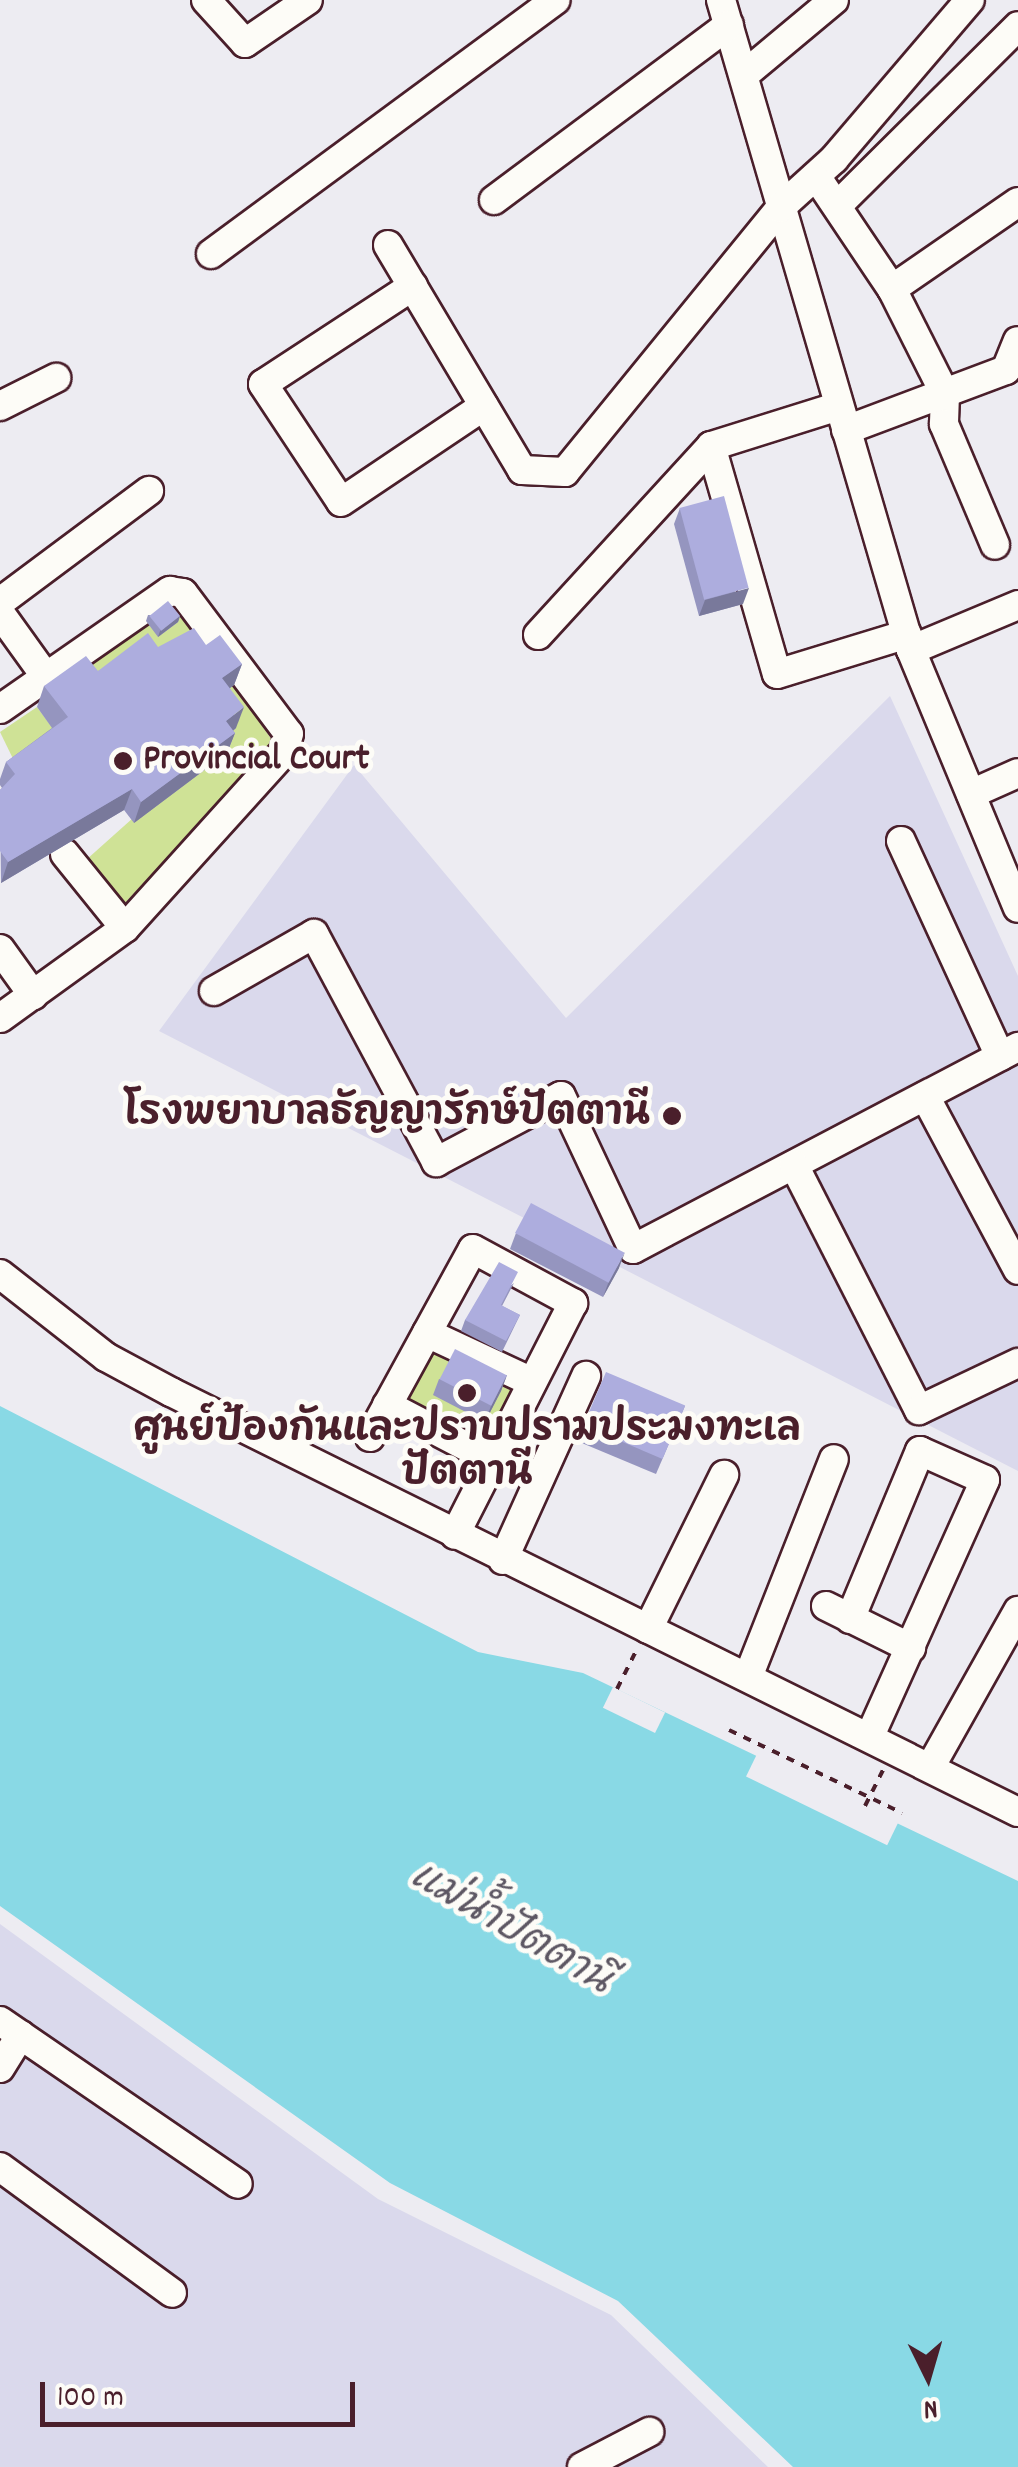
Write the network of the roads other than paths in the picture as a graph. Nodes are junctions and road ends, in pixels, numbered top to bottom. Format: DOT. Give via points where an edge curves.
graph roads {
  1 [pos="206,0"];
  2 [pos="308,0"];
  3 [pos="556,0"];
  4 [pos="834,0"];
  5 [pos="970,0"];
  6 [pos="725,13"];
  7 [pos="1018,26"];
  8 [pos="744,76"];
  9 [pos="816,176"];
  10 [pos="494,200"];
  11 [pos="1018,202"];
  12 [pos="837,206"];
  13 [pos="780,208"];
  14 [pos="388,244"];
  15 [pos="211,254"];
  16 [pos="412,286"];
  17 [pos="892,288"];
  18 [pos="1018,341"];
  19 [pos="1012,377"];
  20 [pos="56,378"];
  21 [pos="945,394"];
  22 [pos="0,406"];
  23 [pos="484,406"];
  24 [pos="842,418"];
  25 [pos="711,446"];
  26 [pos="149,491"];
  27 [pos="994,545"];
  28 [pos="0,602"];
  29 [pos="1018,605"];
  30 [pos="0,613"];
  31 [pos="538,634"];
  32 [pos="909,642"];
  33 [pos="46,677"];
  34 [pos="0,708"];
  35 [pos="1018,773"];
  36 [pos="971,794"];
  37 [pos="901,841"];
  38 [pos="64,854"];
  39 [pos="1018,908"];
  40 [pos="124,928"];
  41 [pos="0,948"];
  42 [pos="214,990"];
  43 [pos="33,994"];
  44 [pos="0,1018"];
  45 [pos="1009,1051"];
  46 [pos="925,1096"];
  47 [pos="794,1164"];
  48 [pos="1018,1270"];
  49 [pos="0,1274"];
  50 [pos="428,1332"];
  51 [pos="1018,1363"];
  52 [pos="586,1376"];
  53 [pos="532,1382"];
  54 [pos="388,1405"];
  55 [pos="370,1437"];
  56 [pos="492,1460"];
  57 [pos="834,1460"];
  58 [pos="724,1475"];
  59 [pos="454,1536"];
  60 [pos="503,1560"];
  61 [pos="1018,1611"];
  62 [pos="648,1629"];
  63 [pos="910,1648"];
  64 [pos="748,1677"];
  65 [pos="882,1742"];
  66 [pos="931,1766"];
  67 [pos="1018,1812"];
  68 [pos="10,2028"];
  69 [pos="0,2068"];
  70 [pos="0,2168"];
  71 [pos="238,2184"];
  72 [pos="172,2293"];
  73 [pos="649,2432"];
  74 [pos="582,2467"];
  1 -- 2 [label="street" via="245,43"];
  3 -- 15 [label="street"];
  4 -- 8 [label="street"];
  5 -- 9 [label="street"];
  6 -- 8 [label="street"];
  6 -- 10 [label="street"];
  7 -- 12 [label="street"];
  8 -- 13 [label="street"];
  9 -- 12 [label="street"];
  9 -- 13 [label="street"];
  11 -- 17 [label="street"];
  12 -- 17 [label="street"];
  13 -- 23 [label="street" via="565,472 522,470"];
  13 -- 24 [label="street"];
  14 -- 16 [label="street"];
  16 -- 23 [label="street"];
  16 -- 23 [label="street" via="263,384 341,502"];
  17 -- 21 [label="street"];
  18 -- 19 [label="street"];
  19 -- 21 [label="street"];
  20 -- 22 [label="street"];
  21 -- 24 [label="street"];
  21 -- 27 [label="street" via="944,424"];
  24 -- 25 [label="street"];
  24 -- 32 [label="street"];
  25 -- 31 [label="street"];
  25 -- 32 [label="street" via="777,674"];
  26 -- 28 [label="street"];
  29 -- 32 [label="street"];
  30 -- 33 [label="street"];
  32 -- 36 [label="street"];
  33 -- 34 [label="street"];
  33 -- 40 [label="street" via="151,601 184,593 290,734 284,752"];
  35 -- 36 [label="street"];
  36 -- 39 [label="street"];
  37 -- 45 [label="street"];
  38 -- 40 [label="street"];
  40 -- 43 [label="street"];
  41 -- 43 [label="street"];
  42 -- 47 [label="street" via="314,934 436,1162 561,1096 633,1249"];
  43 -- 44 [label="street"];
  45 -- 46 [label="street"];
  46 -- 47 [label="street"];
  46 -- 48 [label="street"];
  47 -- 51 [label="street" via="920,1410"];
  49 -- 59 [label="street" via="106,1357"];
  50 -- 53 [label="street"];
  50 -- 53 [label="street" via="474,1250 573,1303"];
  50 -- 54 [label="street"];
  52 -- 60 [label="street"];
  53 -- 56 [label="street"];
  54 -- 55 [label="street"];
  54 -- 56 [label="street"];
  56 -- 59 [label="street"];
  57 -- 64 [label="street"];
  58 -- 62 [label="street"];
  59 -- 60 [label="street"];
  60 -- 62 [label="street"];
  61 -- 66 [label="street"];
  62 -- 64 [label="street"];
  63 -- 63 [label="street" via="985,1480 920,1451 838,1612"];
  63 -- 65 [label="street"];
  64 -- 65 [label="street"];
  65 -- 66 [label="street"];
  66 -- 67 [label="street"];
  68 -- 69 [label="street"];
  68 -- 71 [label="street"];
  70 -- 72 [label="street"];
  73 -- 74 [label="street"];
}
